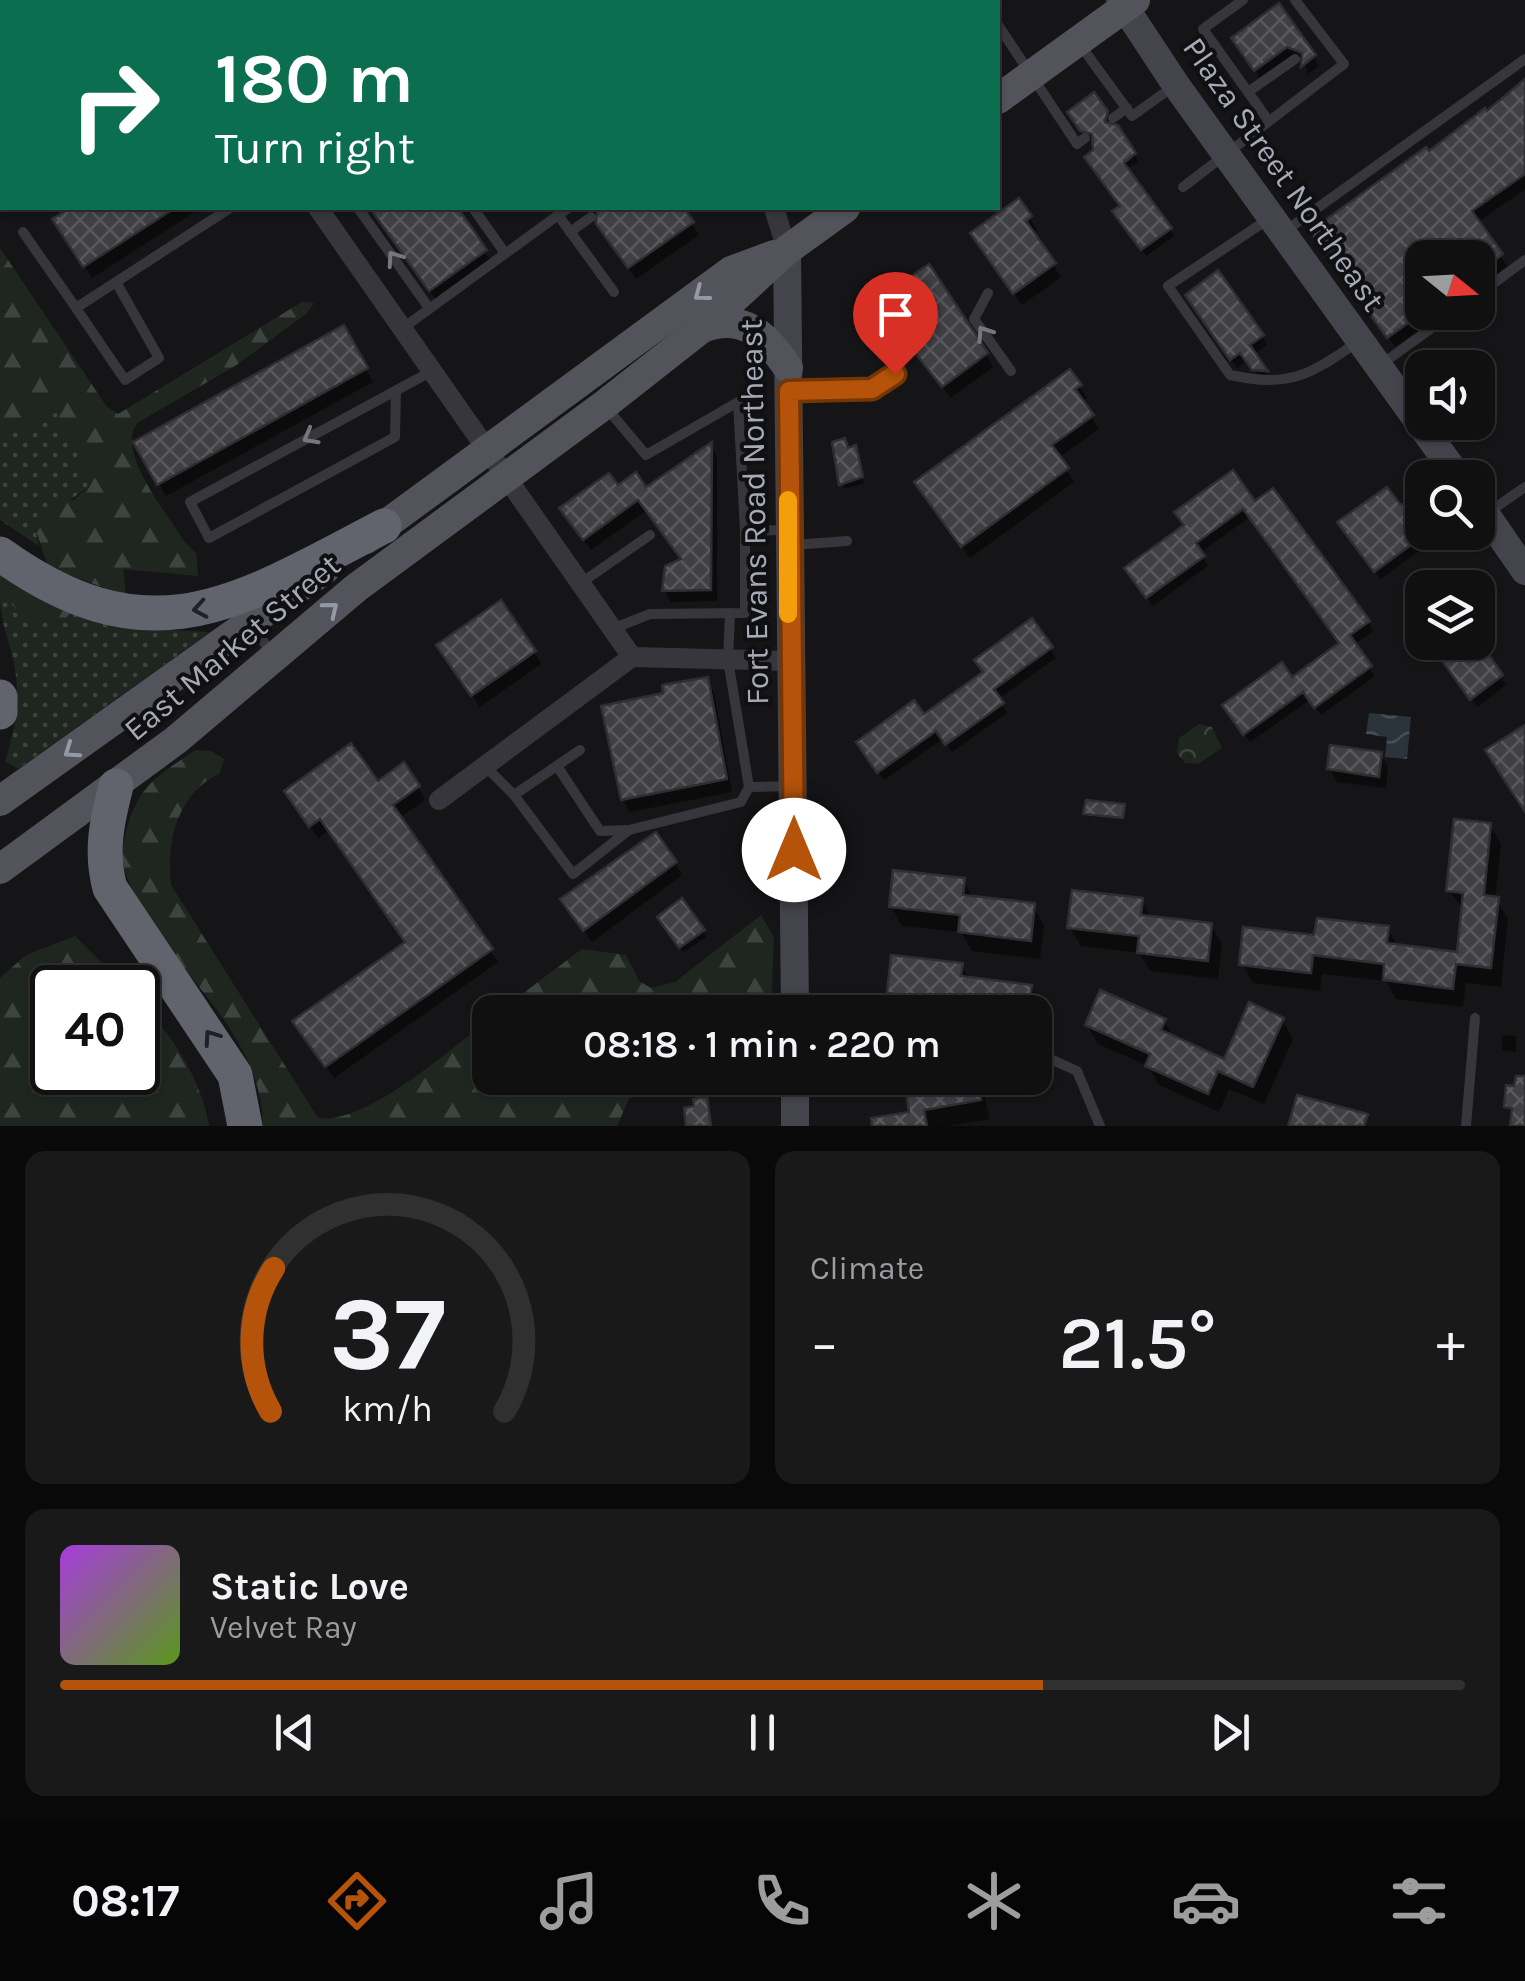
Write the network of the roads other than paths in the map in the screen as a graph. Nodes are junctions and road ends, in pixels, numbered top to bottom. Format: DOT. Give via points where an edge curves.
graph roads {
  1 [pos="1243,0"];
  2 [pos="1296,0"];
  3 [pos="1127,2"];
  4 [pos="1000,28"];
  5 [pos="1324,38"];
  6 [pos="1077,41"];
  7 [pos="1310,47"];
  8 [pos="1525,58"];
  9 [pos="1295,59"];
  10 [pos="1032,75"];
  11 [pos="1176,85"];
  12 [pos="1248,92"];
  13 [pos="1000,98"];
  14 [pos="1129,112"];
  15 [pos="1113,118"];
  16 [pos="1268,120"];
  17 [pos="1141,128"];
  18 [pos="1085,138"];
  19 [pos="1225,153"];
  20 [pos="1183,187"];
  21 [pos="227,210"];
  22 [pos="319,210"];
  23 [pos="359,210"];
  24 [pos="474,210"];
  25 [pos="565,210"];
  26 [pos="775,210"];
  27 [pos="841,210"];
  28 [pos="558,215"];
  29 [pos="591,216"];
  30 [pos="1278,224"];
  31 [pos="24,232"];
  32 [pos="570,232"];
  33 [pos="786,250"];
  34 [pos="505,253"];
  35 [pos="1525,260"];
  36 [pos="116,282"];
  37 [pos="1495,282"];
  38 [pos="614,292"];
  39 [pos="988,292"];
  40 [pos="76,308"];
  41 [pos="430,308"];
  42 [pos="403,328"];
  43 [pos="702,328"];
  44 [pos="1429,330"];
  45 [pos="1360,340"];
  46 [pos="1378,367"];
  47 [pos="432,371"];
  48 [pos="1011,371"];
  49 [pos="895,374"];
  50 [pos="788,380"];
  51 [pos="396,391"];
  52 [pos="604,405"];
  53 [pos="489,451"];
  54 [pos="1446,460"];
  55 [pos="506,476"];
  56 [pos="1525,486"];
  57 [pos="1495,502"];
  58 [pos="384,526"];
  59 [pos="1495,527"];
  60 [pos="744,531"];
  61 [pos="650,535"];
  62 [pos="788,538"];
  63 [pos="847,541"];
  64 [pos="0,554"];
  65 [pos="1524,568"];
  66 [pos="581,583"];
  67 [pos="730,614"];
  68 [pos="251,624"];
  69 [pos="612,628"];
  70 [pos="632,657"];
  71 [pos="276,658"];
  72 [pos="728,660"];
  73 [pos="788,661"];
  74 [pos="0,697"];
  75 [pos="0,712"];
  76 [pos="580,750"];
  77 [pos="485,766"];
  78 [pos="556,766"];
  79 [pos="116,786"];
  80 [pos="794,786"];
  81 [pos="749,788"];
  82 [pos="514,795"];
  83 [pos="439,800"];
  84 [pos="0,801"];
  85 [pos="629,830"];
  86 [pos="0,869"];
  87 [pos="795,995"];
  88 [pos="1476,1018"];
  89 [pos="1052,1060"];
  90 [pos="795,1095"];
  91 [pos="245,1126"];
  92 [pos="795,1126"];
  93 [pos="1100,1126"];
  94 [pos="1466,1126"];
  1 -- 12 [label="lane" via="1204,29"];
  2 -- 5 [label="lane"];
  3 -- 6 [label="main road"];
  3 -- 11 [label="street, Plaza Street Northeast"];
  4 -- 10 [label="lane"];
  5 -- 7 [label="lane"];
  5 -- 16 [label="lane" via="1344,64"];
  6 -- 10 [label="main road"];
  6 -- 14 [label="lane"];
  8 -- 30 [label="lane"];
  9 -- 12 [label="lane"];
  10 -- 13 [label="main road"];
  10 -- 18 [label="lane" via="1077,144"];
  11 -- 14 [label="lane"];
  11 -- 19 [label="street, Plaza Street Northeast"];
  12 -- 16 [label="lane"];
  14 -- 15 [label="lane"];
  14 -- 17 [label="lane"];
  16 -- 19 [label="lane"];
  19 -- 20 [label="lane"];
  19 -- 30 [label="street, Plaza Street Northeast"];
  21 -- 36 [label="lane"];
  22 -- 42 [label="street"];
  41 -- 23 [label="lane, one-way"];
  24 -- 34 [label="lane"];
  25 -- 28 [label="lane"];
  26 -- 33 [label="street"];
  27 -- 33 [label="main road, East Market Street"];
  28 -- 32 [label="lane"];
  28 -- 34 [label="lane"];
  29 -- 32 [label="lane"];
  30 -- 45 [label="street, Plaza Street Northeast"];
  30 -- 45 [label="lane" via="1168,286 1230,374 1270,383 1306,374"];
  31 -- 40 [label="lane"];
  32 -- 38 [label="lane"];
  33 -- 43 [label="main road, East Market Street"];
  33 -- 50 [label="street, Fort Evans Road Northeast"];
  33 -- 53 [label="main road, East Market Street, one-way" via="732,272"];
  34 -- 41 [label="lane"];
  35 -- 37 [label="lane"];
  36 -- 40 [label="lane"];
  36 -- 40 [label="lane" via="159,358 125,380"];
  48 -- 39 [label="lane, one-way" via="974,319"];
  41 -- 42 [label="lane"];
  42 -- 47 [label="street"];
  43 -- 50 [label="main road" via="722,320 755,328"];
  43 -- 52 [label="main road, East Market Street"];
  44 -- 46 [label="lane"];
  45 -- 46 [label="street, Plaza Street Northeast"];
  46 -- 54 [label="street, Plaza Street Northeast"];
  47 -- 51 [label="lane"];
  47 -- 53 [label="street"];
  49 -- 50 [label="lane" via="872,389"];
  50 -- 62 [label="street, Fort Evans Road Northeast"];
  51 -- 51 [label="lane, one-way" via="190,502 209,538 395,437"];
  52 -- 55 [label="main road, East Market Street"];
  52 -- 60 [label="lane" via="646,455 738,402"];
  53 -- 55 [label="street"];
  53 -- 58 [label="main road, East Market Street"];
  55 -- 66 [label="street"];
  71 -- 55 [label="main road, East Market Street, one-way" via="356,588"];
  56 -- 57 [label="lane"];
  58 -- 64 [label="highway, one-way" via="250,596 186,612 153,614 87,602"];
  58 -- 68 [label="main road, East Market Street"];
  59 -- 65 [label="street"];
  60 -- 62 [label="lane"];
  60 -- 67 [label="lane" via="745,614"];
  61 -- 66 [label="lane"];
  62 -- 63 [label="lane"];
  62 -- 73 [label="street, Fort Evans Road Northeast"];
  66 -- 69 [label="street"];
  67 -- 69 [label="lane" via="650,614"];
  67 -- 72 [label="lane"];
  68 -- 71 [label="lane"];
  68 -- 84 [label="main road, East Market Street, one-way"];
  69 -- 70 [label="street"];
  70 -- 72 [label="street"];
  70 -- 77 [label="street"];
  71 -- 79 [label="main road, East Market Street"];
  72 -- 73 [label="street"];
  72 -- 81 [label="lane"];
  73 -- 80 [label="street, Fort Evans Road Northeast"];
  74 -- 75 [label="highway"];
  76 -- 78 [label="lane"];
  77 -- 82 [label="lane"];
  77 -- 83 [label="street"];
  78 -- 82 [label="lane"];
  78 -- 85 [label="lane" via="600,831"];
  79 -- 86 [label="main road, East Market Street"];
  91 -- 79 [label="highway, one-way" via="235,1076 110,888 105,832"];
  80 -- 81 [label="lane"];
  80 -- 87 [label="street, Fort Evans Road Northeast"];
  81 -- 85 [label="lane" via="741,802"];
  82 -- 85 [label="lane" via="573,874"];
  88 -- 94 [label="lane"];
  89 -- 93 [label="lane" via="1077,1071"];
  90 -- 92 [label="street"];
}
